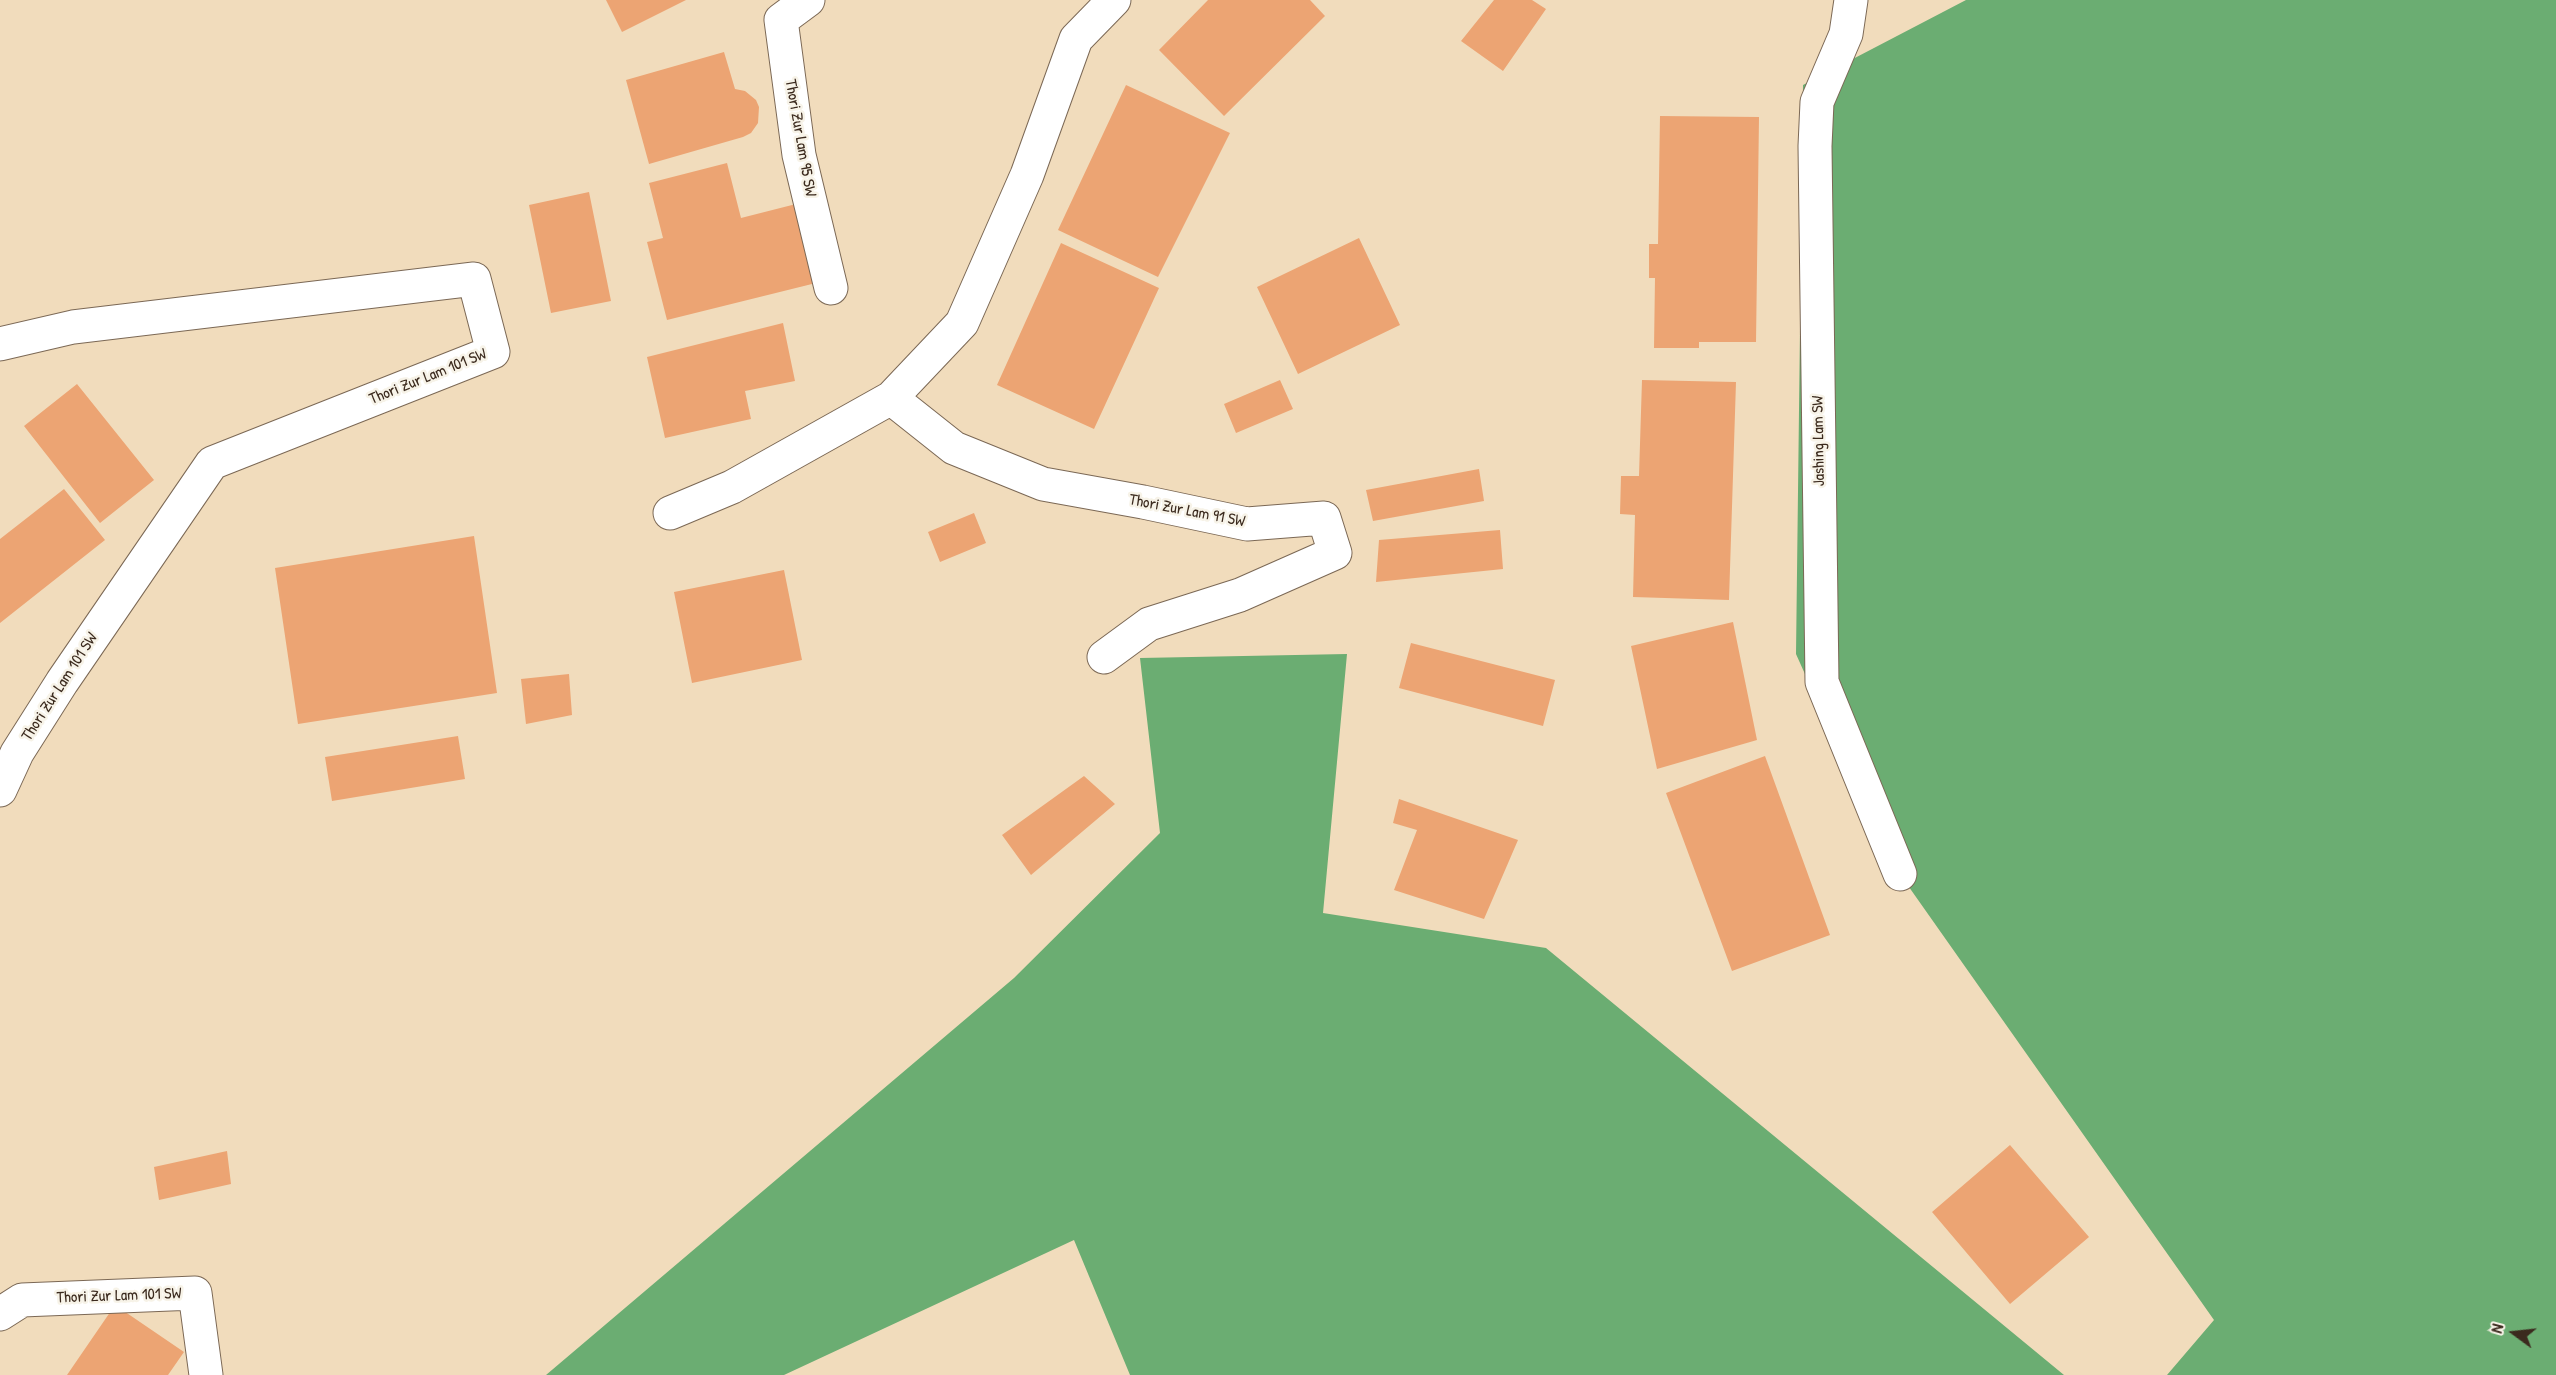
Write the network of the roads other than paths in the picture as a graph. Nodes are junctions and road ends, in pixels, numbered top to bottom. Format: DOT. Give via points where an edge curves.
graph roads {
  1 [pos="808,0"];
  2 [pos="1114,0"];
  3 [pos="1854,1"];
  4 [pos="831,288"];
  5 [pos="0,344"];
  6 [pos="891,398"];
  7 [pos="670,513"];
  8 [pos="1104,657"];
  9 [pos="0,790"];
  10 [pos="1900,874"];
  11 [pos="0,1314"];
  12 [pos="206,1375"];
  1 -- 4 [label="street, Thori Zur Lam 95 SW" via="781,20 799,154"];
  2 -- 6 [label="street" via="1076,39 1027,175 962,323"];
  3 -- 10 [label="street, Jashing Lam SW" via="1846,34 1817,102 1822,682"];
  5 -- 9 [label="street, Thori Zur Lam 101 SW" via="73,327 474,279 493,352 212,463 62,682 17,753"];
  6 -- 7 [label="street" via="732,487"];
  6 -- 8 [label="street, Thori Zur Lam 91 SW" via="954,448 1043,484 1247,524 1324,518 1335,553 1240,595 1149,624"];
  11 -- 12 [label="street, Thori Zur Lam 101 SW" via="22,1300 195,1293"];
}
